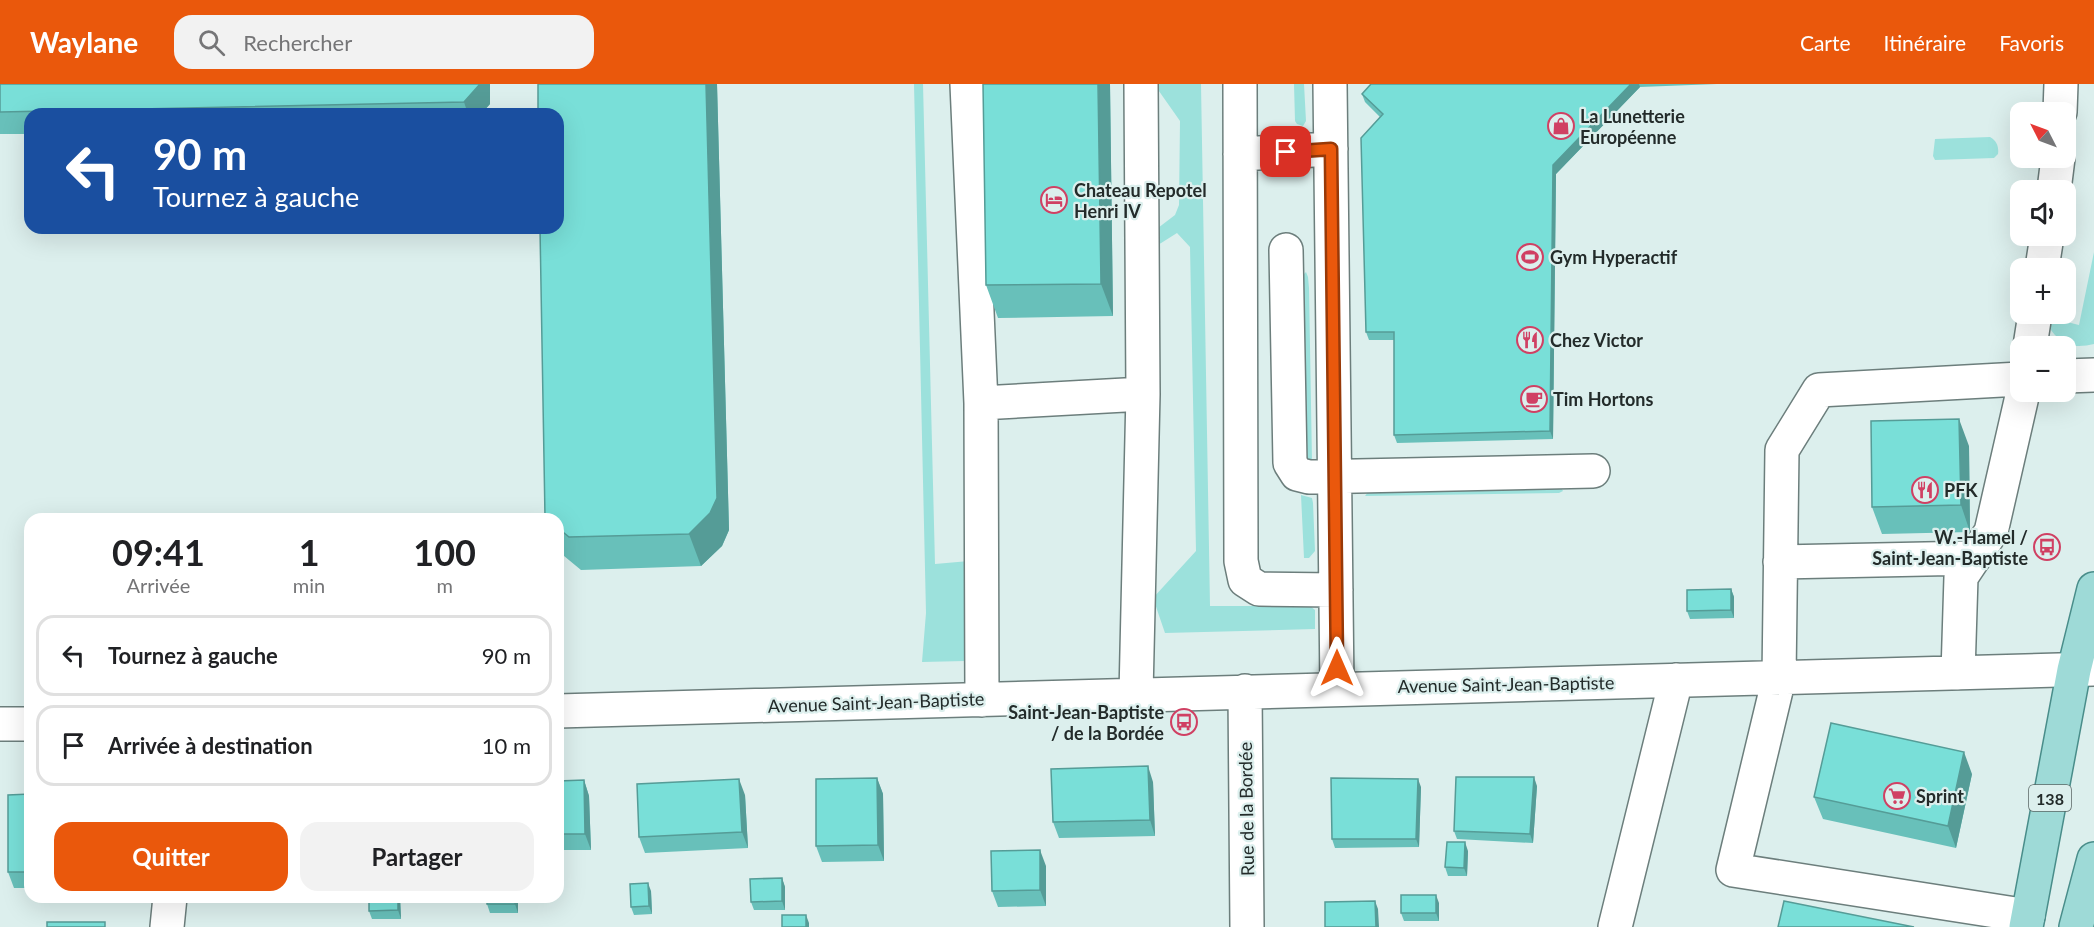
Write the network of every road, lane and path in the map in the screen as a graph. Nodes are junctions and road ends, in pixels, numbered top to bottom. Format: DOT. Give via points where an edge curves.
graph roads {
  1 [pos="967,84"];
  2 [pos="1141,84"];
  3 [pos="1240,84"];
  4 [pos="1330,84"];
  5 [pos="2061,84"];
  6 [pos="2060,102"];
  7 [pos="1331,149"];
  8 [pos="1240,154"];
  9 [pos="1332,248"];
  10 [pos="1286,250"];
  11 [pos="1241,253"];
  12 [pos="2094,375"];
  13 [pos="2076,376"];
  14 [pos="2010,380"];
  15 [pos="1143,394"];
  16 [pos="2021,402"];
  17 [pos="981,403"];
  18 [pos="1593,471"];
  19 [pos="1335,476"];
  20 [pos="1974,558"];
  21 [pos="1780,561"];
  22 [pos="2094,589"];
  23 [pos="1336,590"];
  24 [pos="2084,669"];
  25 [pos="1958,673"];
  26 [pos="1779,678"];
  27 [pos="1676,680"];
  28 [pos="1337,688"];
  29 [pos="1245,691"];
  30 [pos="1136,694"];
  31 [pos="982,699"];
  32 [pos="564,711"];
  33 [pos="0,724"];
  34 [pos="24,724"];
  35 [pos="2094,859"];
  36 [pos="169,903"];
  37 [pos="2027,922"];
  38 [pos="167,927"];
  39 [pos="1247,927"];
  40 [pos="1615,927"];
  41 [pos="2076,927"];
  1 -- 17 [label="street"];
  2 -- 15 [label="street"];
  3 -- 8 [label="street"];
  4 -- 7 [label="street"];
  5 -- 6 [label="street"];
  7 -- 8 [label="street"];
  7 -- 9 [label="street"];
  8 -- 11 [label="street"];
  9 -- 10 [label="street"];
  9 -- 19 [label="street"];
  10 -- 11 [label="street"];
  10 -- 19 [label="street" via="1290,463 1297,474"];
  11 -- 23 [label="street" via="1241,561 1245,580 1259,590"];
  12 -- 13 [label="street"];
  14 -- 21 [label="street" via="1819,390 1782,450"];
  15 -- 17 [label="street"];
  15 -- 30 [label="street"];
  16 -- 20 [label="street" via="1991,532"];
  17 -- 31 [label="street"];
  18 -- 19 [label="street"];
  19 -- 23 [label="street"];
  20 -- 21 [label="street"];
  20 -- 25 [label="street" via="1961,577"];
  21 -- 26 [label="street"];
  22 -- 24 [label="main road, 138"];
  23 -- 28 [label="street"];
  24 -- 25 [label="street, Avenue Saint-Jean-Baptiste"];
  24 -- 37 [label="main road, 138"];
  25 -- 26 [label="street, Avenue Saint-Jean-Baptiste"];
  26 -- 27 [label="street, Avenue Saint-Jean-Baptiste"];
  26 -- 37 [label="street" via="1733,870"];
  27 -- 28 [label="street, Avenue Saint-Jean-Baptiste"];
  27 -- 40 [label="street"];
  28 -- 29 [label="street, Avenue Saint-Jean-Baptiste"];
  29 -- 30 [label="street, Avenue Saint-Jean-Baptiste"];
  29 -- 39 [label="street, Rue de la Bordée"];
  30 -- 31 [label="street, Avenue Saint-Jean-Baptiste"];
  31 -- 32 [label="street, Avenue Saint-Jean-Baptiste"];
  33 -- 34 [label="street"];
  35 -- 41 [label="main road"];
  36 -- 38 [label="street"];
}
